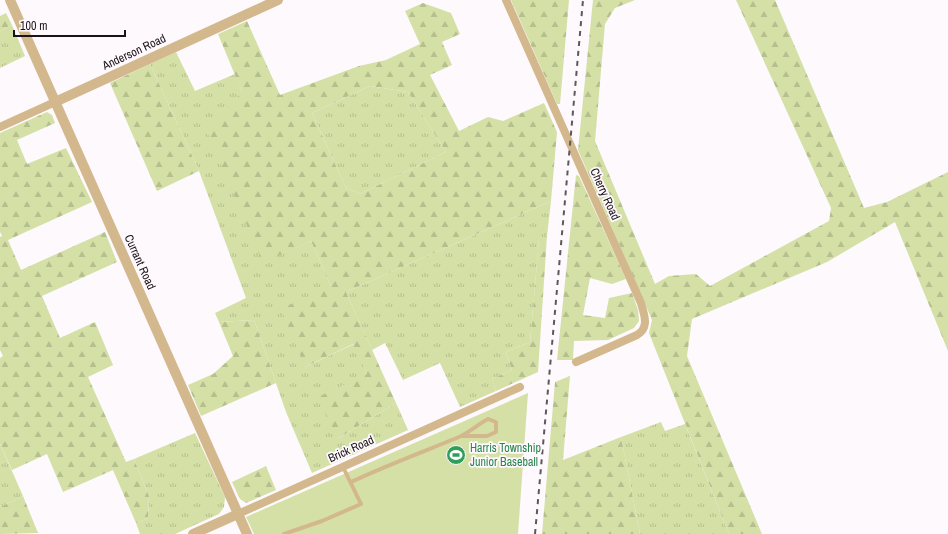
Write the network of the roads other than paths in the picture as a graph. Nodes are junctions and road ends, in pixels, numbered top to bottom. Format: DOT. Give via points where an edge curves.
graph roads {
  1 [pos="10,0"];
  2 [pos="278,0"];
  3 [pos="506,0"];
  4 [pos="55,102"];
  5 [pos="0,127"];
  6 [pos="576,362"];
  7 [pos="520,387"];
  8 [pos="462,436"];
  9 [pos="344,466"];
  10 [pos="351,482"];
  11 [pos="238,514"];
  12 [pos="193,534"];
  13 [pos="247,534"];
  14 [pos="284,534"];
  1 -- 4 [label="street, Currant Road"];
  2 -- 4 [label="street, Anderson Road"];
  3 -- 6 [label="street, Cherry Road" via="641,303 646,320 642,331 637,335"];
  4 -- 5 [label="street, Anderson Road"];
  4 -- 11 [label="street, Currant Road"];
  7 -- 9 [label="street, Brick Road"];
  8 -- 8 [label="lane" via="488,419 496,422 496,432 487,436"];
  8 -- 10 [label="lane"];
  9 -- 10 [label="lane"];
  9 -- 11 [label="street, Brick Road"];
  10 -- 14 [label="lane" via="361,504"];
  11 -- 12 [label="street, Brick Road"];
  11 -- 13 [label="street, Currant Road"];
}
